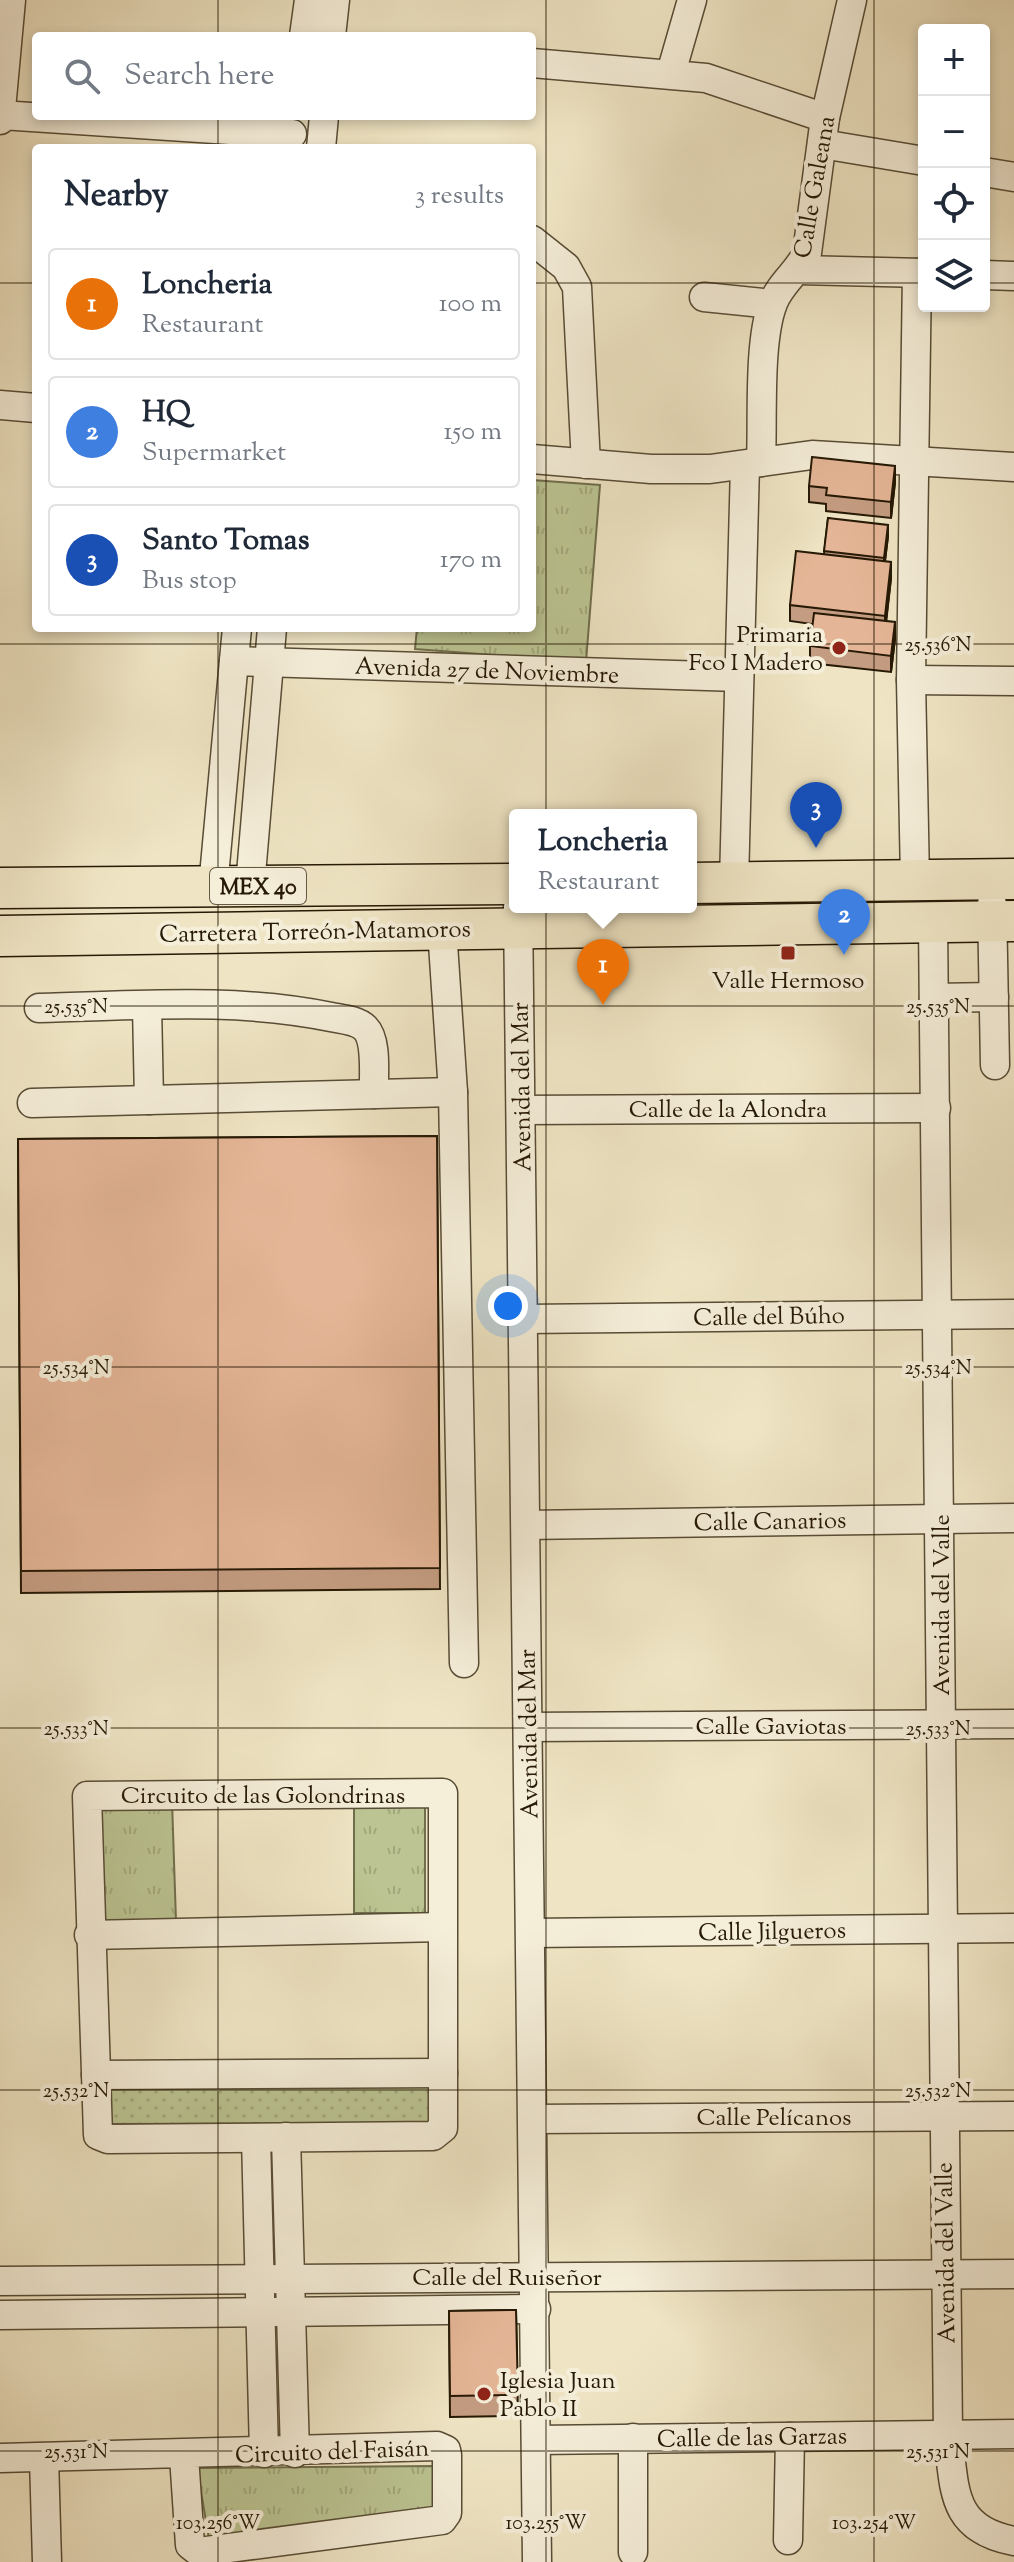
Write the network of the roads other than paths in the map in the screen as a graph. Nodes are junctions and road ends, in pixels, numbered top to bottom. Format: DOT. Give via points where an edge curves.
graph roads {
  1 [pos="11,0"];
  2 [pos="309,0"];
  3 [pos="335,0"];
  4 [pos="692,0"];
  5 [pos="852,0"];
  6 [pos="305,32"];
  7 [pos="331,32"];
  8 [pos="536,63"];
  9 [pos="671,73"];
  10 [pos="0,116"];
  11 [pos="32,118"];
  12 [pos="69,120"];
  13 [pos="324,120"];
  14 [pos="823,131"];
  15 [pos="292,133"];
  16 [pos="321,144"];
  17 [pos="918,159"];
  18 [pos="990,173"];
  19 [pos="1014,177"];
  20 [pos="536,243"];
  21 [pos="799,270"];
  22 [pos="918,273"];
  23 [pos="990,275"];
  24 [pos="1014,276"];
  25 [pos="704,297"];
  26 [pos="772,304"];
  27 [pos="919,312"];
  28 [pos="0,405"];
  29 [pos="32,408"];
  30 [pos="536,459"];
  31 [pos="913,463"];
  32 [pos="586,464"];
  33 [pos="753,464"];
  34 [pos="1014,467"];
  35 [pos="237,632"];
  36 [pos="272,632"];
  37 [pos="234,661"];
  38 [pos="269,663"];
  39 [pos="739,677"];
  40 [pos="911,680"];
  41 [pos="1014,681"];
  42 [pos="1003,879"];
  43 [pos="915,880"];
  44 [pos="734,882"];
  45 [pos="697,883"];
  46 [pos="509,884"];
  47 [pos="231,887"];
  48 [pos="0,888"];
  49 [pos="518,918"];
  50 [pos="1003,921"];
  51 [pos="933,922"];
  52 [pos="442,929"];
  53 [pos="0,936"];
  54 [pos="994,997"];
  55 [pos="934,998"];
  56 [pos="147,1006"];
  57 [pos="39,1008"];
  58 [pos="995,1065"];
  59 [pos="453,1092"];
  60 [pos="374,1094"];
  61 [pos="149,1100"];
  62 [pos="32,1103"];
  63 [pos="936,1108"];
  64 [pos="521,1110"];
  65 [pos="1014,1314"];
  66 [pos="939,1315"];
  67 [pos="525,1319"];
  68 [pos="1014,1518"];
  69 [pos="940,1519"];
  70 [pos="526,1525"];
  71 [pos="464,1663"];
  72 [pos="941,1724"];
  73 [pos="1014,1724"];
  74 [pos="528,1727"];
  75 [pos="442,1927"];
  76 [pos="1014,1928"];
  77 [pos="943,1929"];
  78 [pos="531,1933"];
  79 [pos="89,1935"];
  80 [pos="443,2073"];
  81 [pos="96,2075"];
  82 [pos="944,2116"];
  83 [pos="1014,2116"];
  84 [pos="533,2119"];
  85 [pos="286,2137"];
  86 [pos="256,2138"];
  87 [pos="1014,2274"];
  88 [pos="946,2275"];
  89 [pos="535,2277"];
  90 [pos="259,2278"];
  91 [pos="290,2278"];
  92 [pos="0,2281"];
  93 [pos="536,2309"];
  94 [pos="260,2311"];
  95 [pos="291,2311"];
  96 [pos="0,2315"];
  97 [pos="1014,2434"];
  98 [pos="948,2435"];
  99 [pos="790,2437"];
  100 [pos="633,2438"];
  101 [pos="537,2440"];
  102 [pos="264,2453"];
  103 [pos="295,2453"];
  104 [pos="184,2456"];
  105 [pos="0,2458"];
  106 [pos="44,2458"];
  107 [pos="788,2540"];
  108 [pos="1006,2547"];
  109 [pos="633,2552"];
  110 [pos="47,2562"];
  111 [pos="537,2562"];
  1 -- 10 [label="street"];
  2 -- 6 [label="street"];
  3 -- 7 [label="street"];
  4 -- 9 [label="street"];
  5 -- 14 [label="street, Calle Galeana"];
  8 -- 9 [label="street"];
  9 -- 14 [label="street" via="739,88"];
  10 -- 11 [label="street"];
  12 -- 15 [label="street"];
  13 -- 16 [label="street"];
  14 -- 17 [label="street"];
  14 -- 21 [label="street, Calle Galeana" via="809,241"];
  18 -- 19 [label="street"];
  20 -- 32 [label="street" via="566,267 577,287"];
  21 -- 22 [label="street"];
  21 -- 26 [label="street, Calle Galeana"];
  23 -- 24 [label="street"];
  25 -- 26 [label="street"];
  26 -- 33 [label="street, Calle Galeana"];
  27 -- 31 [label="street"];
  28 -- 29 [label="street"];
  30 -- 32 [label="street"];
  31 -- 33 [label="street" via="812,455"];
  31 -- 34 [label="street"];
  31 -- 40 [label="street"];
  32 -- 33 [label="street" via="666,469"];
  33 -- 39 [label="street, Calle Galeana"];
  35 -- 37 [label="street"];
  36 -- 38 [label="street"];
  37 -- 38 [label="street, Avenida 27 de Noviembre"];
  37 -- 47 [label="street"];
  38 -- 39 [label="street, Avenida 27 de Noviembre"];
  38 -- 47 [label="street"];
  39 -- 44 [label="street, Calle Galeana"];
  40 -- 41 [label="street"];
  40 -- 43 [label="street"];
  42 -- 43 [label="highway"];
  42 -- 50 [label="street"];
  43 -- 44 [label="highway"];
  44 -- 45 [label="highway"];
  46 -- 47 [label="highway, MEX 40"];
  47 -- 48 [label="highway, MEX 40"];
  49 -- 51 [label="highway, Carretera Torreón-Matamoros / MEX 40"];
  49 -- 52 [label="highway, Carretera Torreón-Matamoros / MEX 40"];
  49 -- 64 [label="street, Avenida del Mar"];
  50 -- 51 [label="highway, Carretera Torreón-Matamoros / MEX 40"];
  50 -- 54 [label="street"];
  51 -- 55 [label="street, Avenida del Valle"];
  52 -- 53 [label="highway, Carretera Torreón-Matamoros / MEX 40"];
  52 -- 59 [label="street"];
  54 -- 55 [label="street"];
  54 -- 58 [label="street"];
  55 -- 63 [label="street, Avenida del Valle"];
  56 -- 57 [label="street"];
  56 -- 60 [label="street" via="263,1005 353,1022 365,1028 371,1040"];
  56 -- 61 [label="street"];
  59 -- 60 [label="street"];
  59 -- 71 [label="street"];
  60 -- 61 [label="street"];
  61 -- 62 [label="street"];
  63 -- 64 [label="street, Calle de la Alondra"];
  63 -- 66 [label="street, Avenida del Valle"];
  64 -- 67 [label="street, Avenida del Mar"];
  65 -- 66 [label="street, Calle del Búho"];
  66 -- 67 [label="street, Calle del Búho"];
  66 -- 69 [label="street, Avenida del Valle"];
  67 -- 70 [label="street, Avenida del Mar"];
  68 -- 69 [label="street, Calle Canarios"];
  69 -- 70 [label="street, Calle Canarios"];
  69 -- 72 [label="street, Avenida del Valle"];
  70 -- 74 [label="street, Avenida del Mar"];
  72 -- 73 [label="street, Calle Gaviotas"];
  72 -- 74 [label="street, Calle Gaviotas"];
  72 -- 77 [label="street, Avenida del Valle"];
  74 -- 78 [label="street, Avenida del Mar"];
  75 -- 79 [label="street"];
  75 -- 79 [label="street, Circuito de las Golondrinas" via="443,1793 87,1796"];
  75 -- 80 [label="street, Circuito de las Golondrinas"];
  76 -- 77 [label="street, Calle Jilgueros"];
  77 -- 78 [label="street, Calle Jilgueros"];
  77 -- 82 [label="street, Avenida del Valle"];
  78 -- 84 [label="street, Avenida del Mar"];
  79 -- 81 [label="street, Circuito de las Golondrinas"];
  80 -- 81 [label="street"];
  80 -- 85 [label="street, Circuito de las Golondrinas" via="443,2128 433,2136"];
  81 -- 86 [label="street, Circuito de las Golondrinas" via="97,2129 102,2137"];
  82 -- 83 [label="street, Calle Pelícanos"];
  82 -- 84 [label="street, Calle Pelícanos"];
  82 -- 88 [label="street, Avenida del Valle"];
  84 -- 89 [label="street, Avenida del Mar"];
  85 -- 86 [label="street, Circuito de las Golondrinas"];
  85 -- 91 [label="street"];
  86 -- 90 [label="street"];
  87 -- 88 [label="street, Calle del Ruiseñor"];
  88 -- 89 [label="street, Calle del Ruiseñor"];
  88 -- 98 [label="street, Avenida del Valle"];
  89 -- 91 [label="street, Calle del Ruiseñor"];
  89 -- 93 [label="street, Avenida del Mar"];
  90 -- 91 [label="street, Calle del Ruiseñor"];
  90 -- 92 [label="street, Calle del Ruiseñor"];
  90 -- 94 [label="street"];
  91 -- 95 [label="street"];
  93 -- 95 [label="street, Calle del Ruiseñor"];
  93 -- 101 [label="street, Avenida del Mar"];
  94 -- 95 [label="street, Calle del Ruiseñor"];
  94 -- 96 [label="street, Calle del Ruiseñor"];
  94 -- 102 [label="street"];
  95 -- 103 [label="street"];
  97 -- 98 [label="street, Calle de las Garzas"];
  98 -- 99 [label="street, Calle de las Garzas"];
  98 -- 108 [label="street, Avenida del Valle" via="957,2498 970,2523"];
  99 -- 100 [label="street, Calle de las Garzas"];
  99 -- 107 [label="street"];
  100 -- 101 [label="street, Calle de las Garzas"];
  100 -- 109 [label="street"];
  101 -- 111 [label="street, Avenida del Mar"];
  102 -- 103 [label="street, Circuito del Faisán"];
  102 -- 104 [label="street, Circuito del Faisán"];
  103 -- 104 [label="street, Circuito del Faisán" via="442,2447 447,2455 445,2517 199,2552 190,2545"];
  104 -- 106 [label="street, Circuito del Faisán"];
  105 -- 106 [label="street, Circuito del Faisán"];
  106 -- 110 [label="street"];
}
